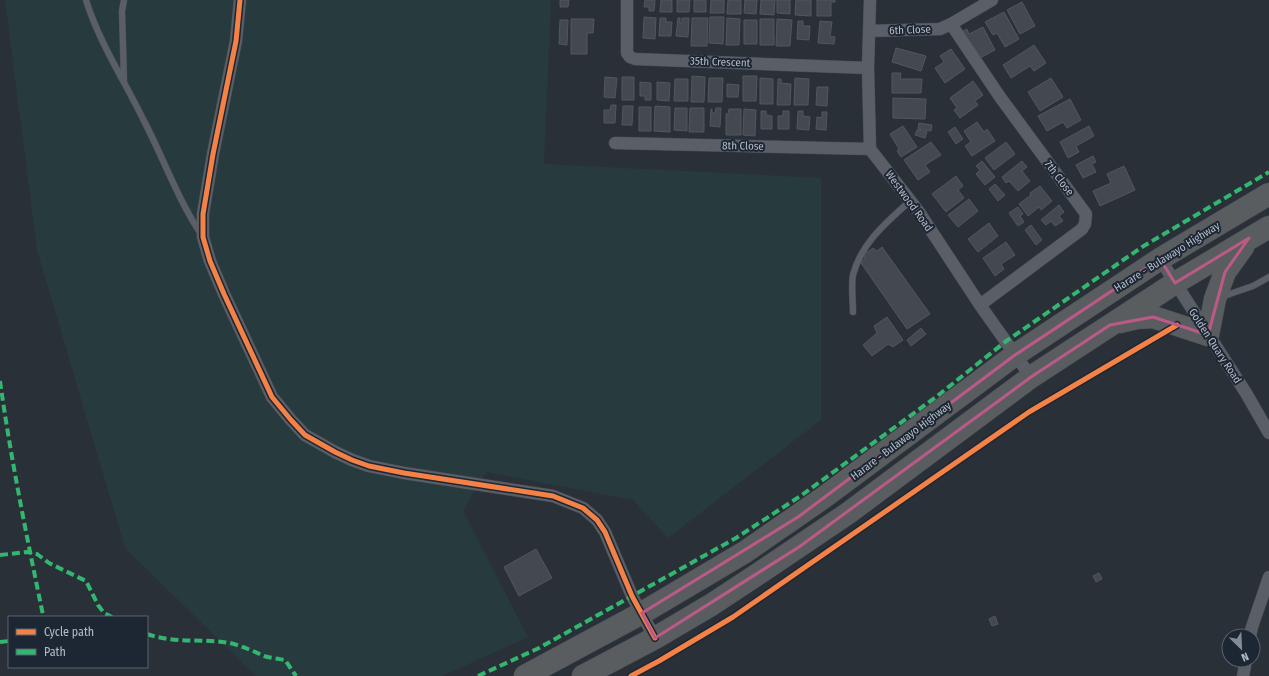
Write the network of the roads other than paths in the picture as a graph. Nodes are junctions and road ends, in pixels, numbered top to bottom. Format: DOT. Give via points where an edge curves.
graph roads {
  1 [pos="86,0"];
  2 [pos="124,0"];
  3 [pos="240,0"];
  4 [pos="627,0"];
  5 [pos="870,0"];
  6 [pos="992,0"];
  7 [pos="951,24"];
  8 [pos="869,31"];
  9 [pos="868,68"];
  10 [pos="124,82"];
  11 [pos="615,143"];
  12 [pos="870,149"];
  13 [pos="1269,194"];
  14 [pos="910,201"];
  15 [pos="1269,227"];
  16 [pos="202,237"];
  17 [pos="1250,238"];
  18 [pos="1160,259"];
  19 [pos="1269,277"];
  20 [pos="1175,283"];
  21 [pos="1216,299"];
  22 [pos="980,306"];
  23 [pos="853,312"];
  24 [pos="1110,325"];
  25 [pos="1208,335"];
  26 [pos="1016,355"];
  27 [pos="1032,377"];
  28 [pos="1269,433"];
  29 [pos="1269,577"];
  30 [pos="642,612"];
  31 [pos="1252,628"];
  32 [pos="655,638"];
  33 [pos="525,676"];
  34 [pos="583,676"];
  1 -- 10 [label="lane" via="103,43"];
  2 -- 10 [label="lane"];
  3 -- 16 [label="street" via="236,41 203,214"];
  4 -- 9 [label="street, 35th Crescent" via="627,52 635,59"];
  5 -- 8 [label="street"];
  6 -- 7 [label="street, 6th Close"];
  7 -- 8 [label="street, 6th Close" via="940,29"];
  7 -- 22 [label="street, 7th Close" via="1000,97 1086,214 1082,229"];
  8 -- 9 [label="street"];
  9 -- 12 [label="street"];
  10 -- 16 [label="lane" via="183,205"];
  11 -- 12 [label="street, 8th Close"];
  12 -- 14 [label="street, Westwood Road"];
  13 -- 18 [label="highway, Harare - Bulawayo Highway"];
  14 -- 22 [label="street, Westwood Road"];
  14 -- 23 [label="lane" via="883,225 864,249 853,276"];
  15 -- 17 [label="highway"];
  16 -- 30 [label="street" via="224,294 272,397 305,435 335,452 369,466 553,496 583,508 597,520 605,532 632,596"];
  17 -- 20 [label="highway"];
  17 -- 21 [label="highway" via="1225,272"];
  18 -- 20 [label="street, Golden Quary Road"];
  18 -- 26 [label="highway, Harare - Bulawayo Highway"];
  19 -- 21 [label="lane" via="1253,286"];
  20 -- 24 [label="highway"];
  20 -- 25 [label="street, Golden Quary Road"];
  21 -- 25 [label="highway"];
  22 -- 26 [label="street, Westwood Road"];
  24 -- 25 [label="highway" via="1153,317"];
  24 -- 27 [label="highway"];
  25 -- 28 [label="street, Golden Quary Road"];
  26 -- 27 [label="street, Westwood Road"];
  26 -- 30 [label="highway, Harare - Bulawayo Highway" via="798,517 708,575"];
  27 -- 32 [label="highway" via="847,514 711,605"];
  29 -- 31 [label="street"];
  30 -- 32 [label="street"];
  30 -- 33 [label="highway, Harare - Bulawayo Highway"];
  32 -- 34 [label="highway"];
}
